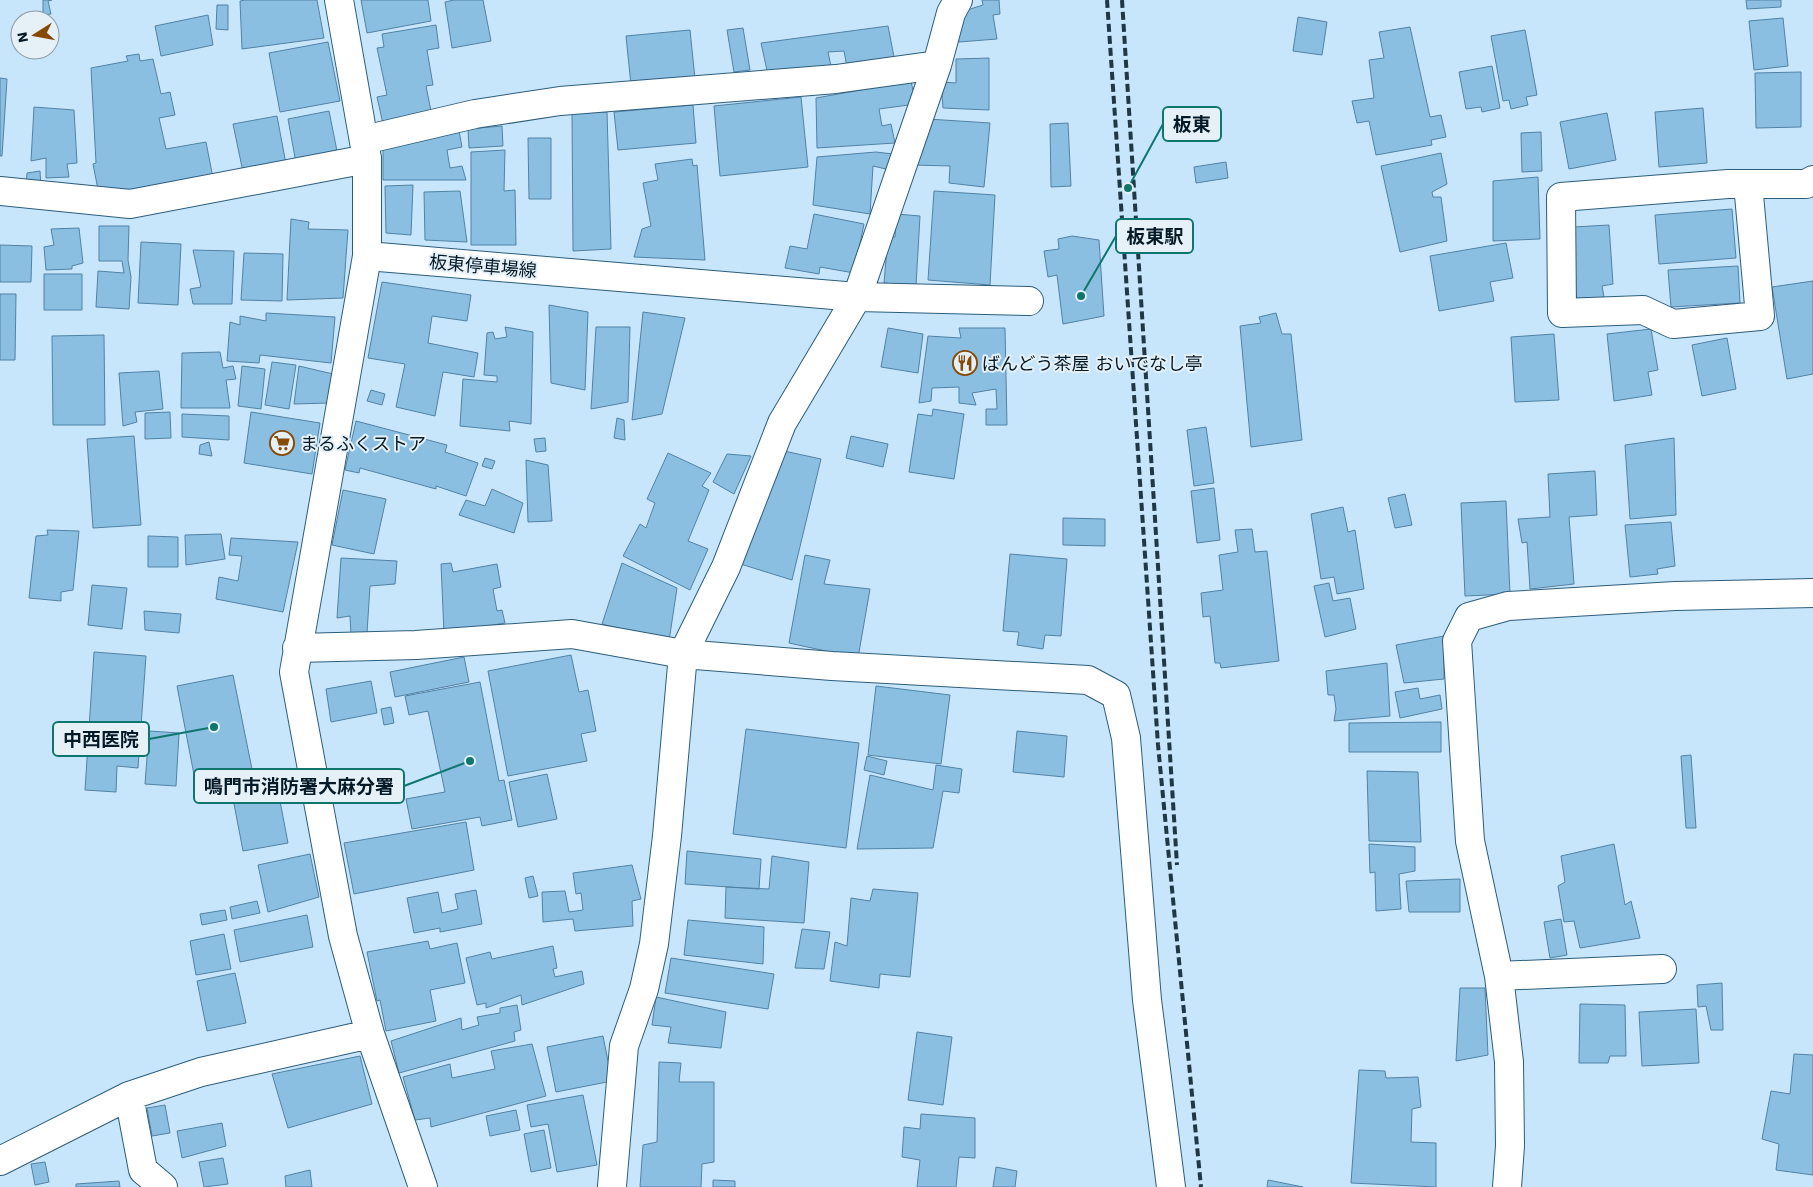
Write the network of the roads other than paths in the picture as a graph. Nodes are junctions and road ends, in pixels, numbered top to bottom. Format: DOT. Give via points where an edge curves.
graph roads {
  1 [pos="339,0"];
  2 [pos="958,0"];
  3 [pos="937,65"];
  4 [pos="366,149"];
  5 [pos="1813,180"];
  6 [pos="1748,184"];
  7 [pos="0,191"];
  8 [pos="368,256"];
  9 [pos="857,297"];
  10 [pos="1029,301"];
  11 [pos="1813,593"];
  12 [pos="297,648"];
  13 [pos="683,654"];
  14 [pos="1662,969"];
  15 [pos="1499,976"];
  16 [pos="370,1034"];
  17 [pos="129,1096"];
  18 [pos="0,1161"];
  19 [pos="164,1187"];
  20 [pos="423,1187"];
  21 [pos="612,1187"];
  22 [pos="1171,1187"];
  23 [pos="1507,1187"];
  1 -- 4 [label="street"];
  2 -- 3 [label="street" via="951,13"];
  3 -- 4 [label="street" via="836,79 560,100 475,114"];
  3 -- 9 [label="street"];
  4 -- 7 [label="street" via="130,204"];
  4 -- 8 [label="street"];
  5 -- 6 [label="street" via="1806,184"];
  6 -- 6 [label="street" via="1561,197 1562,313 1643,310 1673,324 1760,316"];
  8 -- 9 [label="street, 板東停車場線"];
  8 -- 12 [label="street"];
  9 -- 10 [label="street, 板東停車場線"];
  9 -- 13 [label="street" via="782,423 726,567"];
  11 -- 15 [label="street" via="1674,596 1508,606 1469,617 1457,641 1470,841"];
  12 -- 13 [label="street" via="416,645 572,634"];
  12 -- 16 [label="street" via="294,672 341,926"];
  13 -- 21 [label="street" via="654,944 644,989 624,1046"];
  13 -- 22 [label="street" via="1088,680 1116,695 1126,738 1147,1000"];
  14 -- 15 [label="street"];
  15 -- 23 [label="street" via="1509,1062"];
  16 -- 17 [label="street" via="201,1072"];
  16 -- 20 [label="street"];
  17 -- 18 [label="street"];
  17 -- 19 [label="street" via="142,1170"];
}
